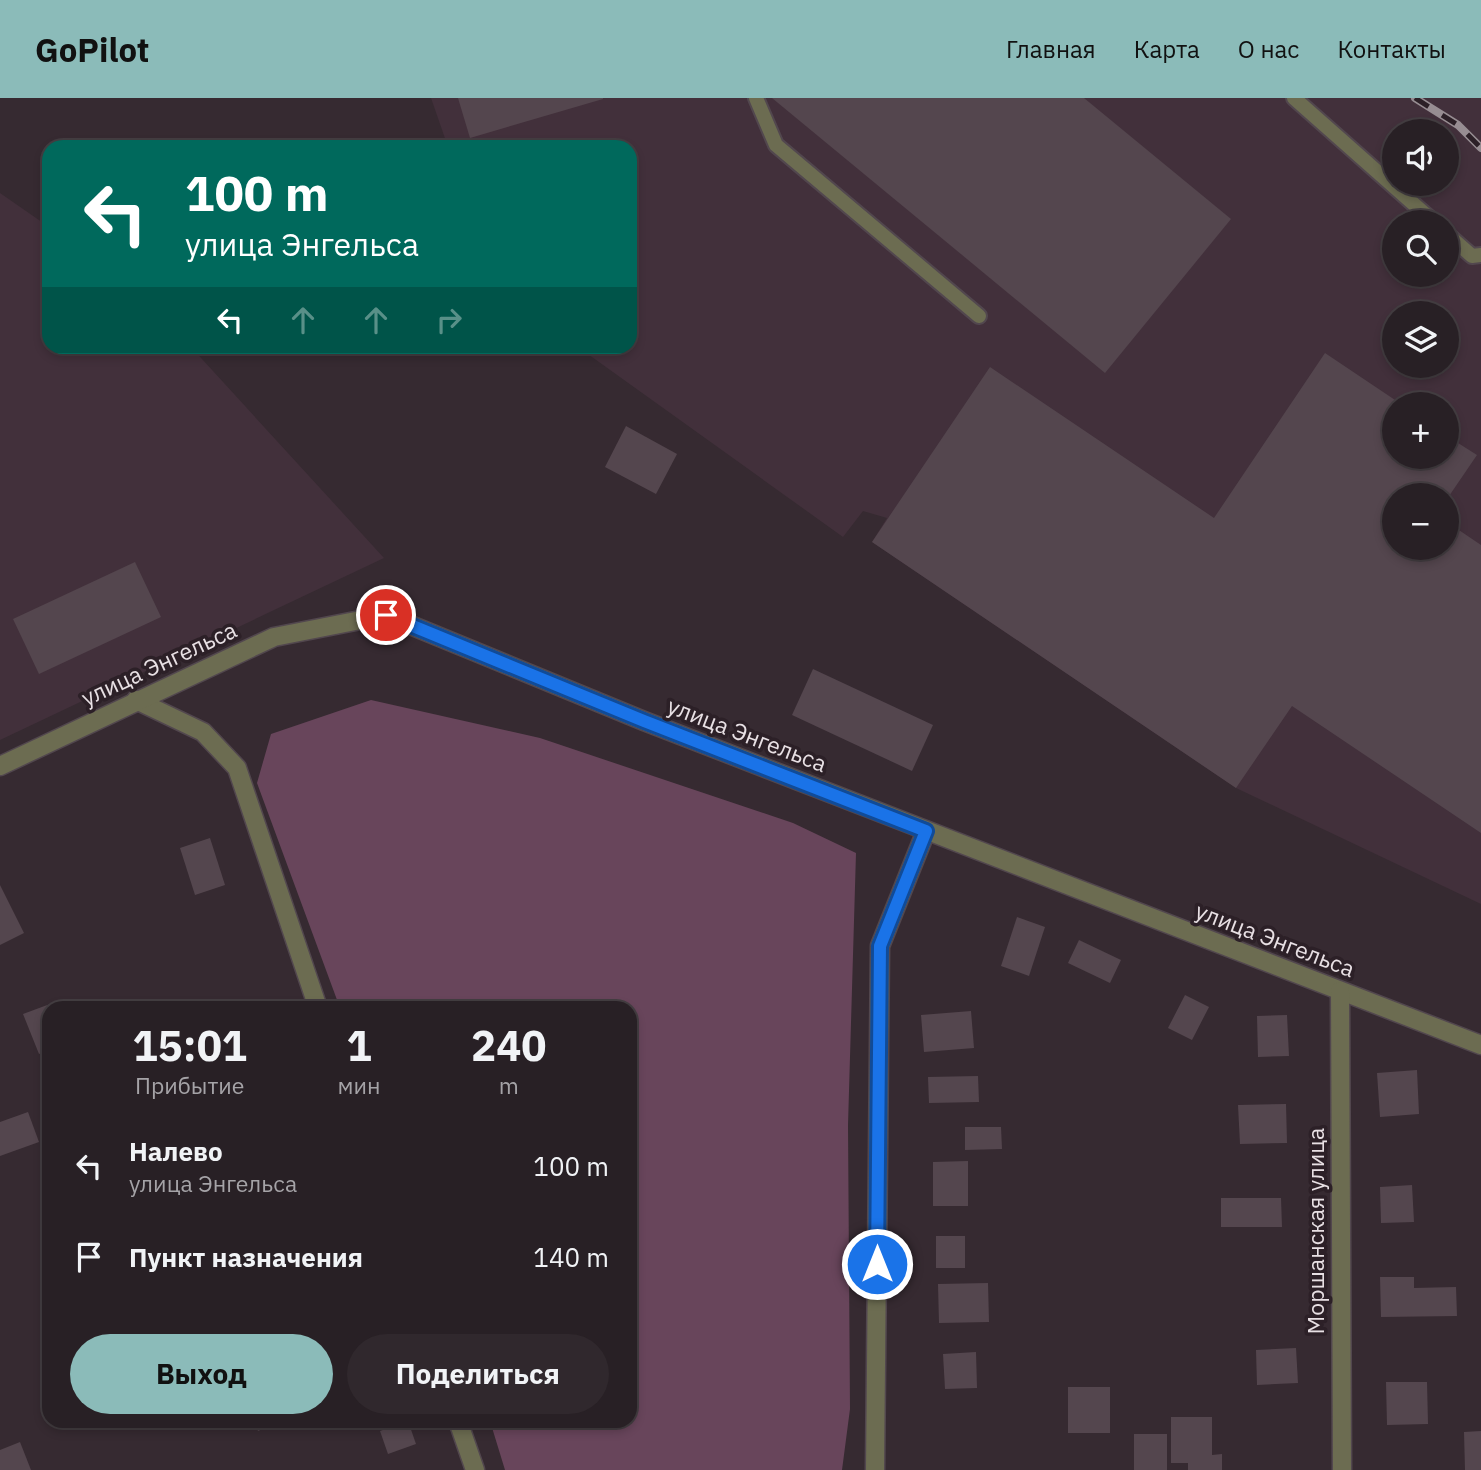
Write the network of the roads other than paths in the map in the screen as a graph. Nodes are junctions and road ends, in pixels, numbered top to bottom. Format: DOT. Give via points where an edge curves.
graph roads {
  1 [pos="756,98"];
  2 [pos="1294,98"];
  3 [pos="1420,210"];
  4 [pos="1459,245"];
  5 [pos="1481,255"];
  6 [pos="979,316"];
  7 [pos="136,700"];
  8 [pos="0,766"];
  9 [pos="926,831"];
  10 [pos="1340,991"];
  11 [pos="316,1001"];
  12 [pos="1481,1045"];
  13 [pos="460,1428"];
  14 [pos="475,1470"];
  15 [pos="875,1470"];
  16 [pos="1342,1470"];
  1 -- 6 [label="lane" via="776,145"];
  2 -- 3 [label="lane"];
  4 -- 5 [label="lane" via="1472,256"];
  7 -- 8 [label="street, улица Энгельса"];
  7 -- 9 [label="street, улица Энгельса" via="274,637 386,615"];
  7 -- 11 [label="street" via="203,732 237,768"];
  9 -- 10 [label="street, улица Энгельса"];
  9 -- 15 [label="street" via="880,946"];
  10 -- 12 [label="street, улица Энгельса"];
  10 -- 16 [label="street, Моршанская улица"];
  13 -- 14 [label="street"];
}
